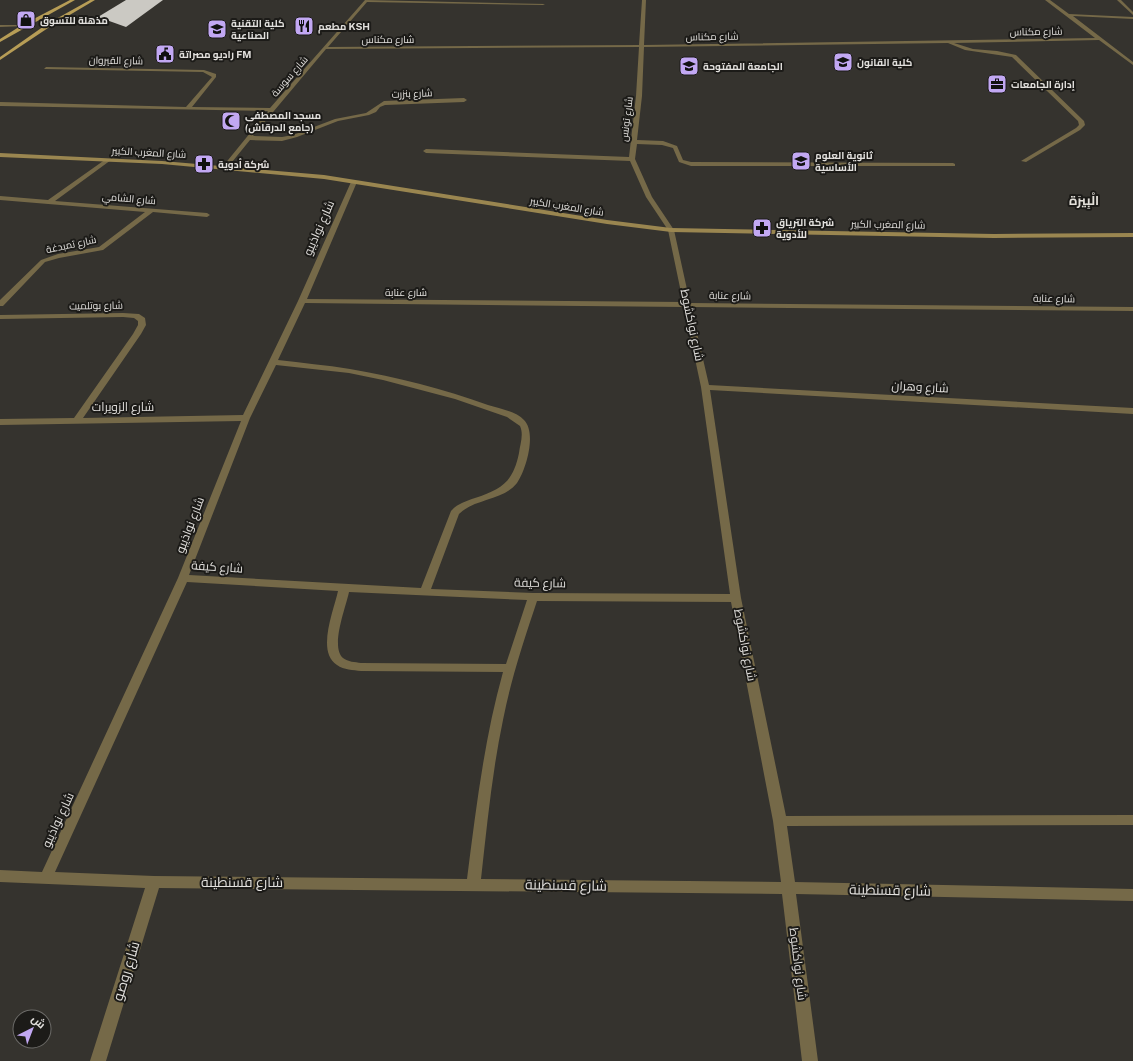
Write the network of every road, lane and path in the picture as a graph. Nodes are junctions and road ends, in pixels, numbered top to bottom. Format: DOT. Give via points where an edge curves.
graph roads {
  1 [pos="73,0"];
  2 [pos="93,0"];
  3 [pos="366,0"];
  4 [pos="644,0"];
  5 [pos="1047,0"];
  6 [pos="1119,0"];
  7 [pos="543,4"];
  8 [pos="1133,14"];
  9 [pos="1069,15"];
  10 [pos="1133,18"];
  11 [pos="0,26"];
  12 [pos="24,26"];
  13 [pos="1098,39"];
  14 [pos="0,41"];
  15 [pos="948,42"];
  16 [pos="641,46"];
  17 [pos="326,48"];
  18 [pos="0,59"];
  19 [pos="1133,64"];
  20 [pos="46,68"];
  21 [pos="464,100"];
  22 [pos="0,104"];
  23 [pos="188,108"];
  24 [pos="272,110"];
  25 [pos="249,138"];
  26 [pos="634,142"];
  27 [pos="426,151"];
  28 [pos="0,154"];
  29 [pos="632,159"];
  30 [pos="108,160"];
  31 [pos="1024,161"];
  32 [pos="953,165"];
  33 [pos="226,166"];
  34 [pos="354,182"];
  35 [pos="3,198"];
  36 [pos="50,201"];
  37 [pos="0,202"];
  38 [pos="152,210"];
  39 [pos="207,215"];
  40 [pos="671,230"];
  41 [pos="1133,236"];
  42 [pos="302,301"];
  43 [pos="0,304"];
  44 [pos="688,304"];
  45 [pos="1133,309"];
  46 [pos="0,317"];
  47 [pos="274,362"];
  48 [pos="705,387"];
  49 [pos="1133,411"];
  50 [pos="246,418"];
  51 [pos="77,420"];
  52 [pos="0,422"];
  53 [pos="183,578"];
  54 [pos="344,588"];
  55 [pos="425,591"];
  56 [pos="533,597"];
  57 [pos="736,598"];
  58 [pos="511,668"];
  59 [pos="780,820"];
  60 [pos="1133,820"];
  61 [pos="0,876"];
  62 [pos="46,876"];
  63 [pos="154,882"];
  64 [pos="473,884"];
  65 [pos="788,888"];
  66 [pos="1133,895"];
  67 [pos="98,1061"];
  68 [pos="810,1061"];
  1 -- 12 [label="main road"];
  2 -- 18 [label="main road" via="49,24"];
  3 -- 7 [label="street"];
  3 -- 17 [label="street, شارع سوسة"];
  4 -- 16 [label="street, شارع تونس"];
  5 -- 9 [label="street"];
  6 -- 8 [label="street"];
  9 -- 10 [label="street"];
  9 -- 13 [label="street"];
  11 -- 12 [label="street"];
  12 -- 14 [label="main road"];
  13 -- 15 [label="street, شارع مكناس"];
  13 -- 19 [label="street"];
  15 -- 16 [label="street, شارع مكناس"];
  15 -- 31 [label="street" via="967,50 1002,52 1014,56 1081,121 1082,125 1078,129"];
  16 -- 17 [label="street, شارع مكناس"];
  16 -- 26 [label="street, شارع تونس"];
  17 -- 24 [label="street, شارع سوسة"];
  20 -- 23 [label="street, شارع القيروان" via="211,72 214,77"];
  21 -- 25 [label="street, شارع بنزرت" via="384,103 366,114 337,120 295,136 282,139"];
  22 -- 23 [label="street"];
  23 -- 24 [label="street"];
  24 -- 25 [label="street, شارع سوسة"];
  25 -- 33 [label="street, شارع سوسة"];
  26 -- 29 [label="street, شارع تونس"];
  26 -- 32 [label="street" via="669,144 675,147 681,160 691,164"];
  27 -- 29 [label="street"];
  28 -- 30 [label="street, شارع المغرب الكبير"];
  29 -- 40 [label="street, شارع تونس" via="649,197"];
  30 -- 33 [label="street, شارع المغرب الكبير"];
  30 -- 36 [label="street"];
  33 -- 34 [label="street, شارع المغرب الكبير"];
  34 -- 40 [label="street, شارع المغرب الكبير"];
  34 -- 42 [label="street, شارع نواذيبو"];
  35 -- 36 [label="street, شارع الشامي"];
  35 -- 37 [label="street, شارع الشامي"];
  36 -- 38 [label="street, شارع الشامي"];
  38 -- 39 [label="street, شارع الشامي"];
  38 -- 43 [label="street, شارع تمبدغة" via="101,249 43,261"];
  40 -- 41 [label="street, شارع المغرب الكبير"];
  40 -- 44 [label="street, شارع نواكشوط"];
  42 -- 44 [label="street, شارع عنابة"];
  42 -- 47 [label="street, شارع نواذيبو"];
  44 -- 45 [label="street, شارع عنابة"];
  44 -- 48 [label="street, شارع نواكشوط"];
  46 -- 51 [label="street, شارع بوتلميت" via="124,315 136,316 142,320 137,334"];
  47 -- 50 [label="street, شارع نواذيبو"];
  47 -- 55 [label="street" via="349,371 422,387 522,421 527,435 515,480 508,488 464,505 454,513"];
  48 -- 49 [label="street, شارع وهران"];
  48 -- 57 [label="street, شارع نواكشوط"];
  50 -- 51 [label="street, شارع الزويرات"];
  50 -- 53 [label="street, شارع نواذيبو"];
  51 -- 52 [label="street, شارع الزويرات"];
  53 -- 54 [label="street, شارع كيفة"];
  53 -- 62 [label="street, شارع نواذيبو"];
  54 -- 55 [label="street, شارع كيفة"];
  54 -- 58 [label="street" via="332,650 334,657 340,662 361,667"];
  55 -- 56 [label="street, شارع كيفة"];
  56 -- 57 [label="street, شارع كيفة"];
  56 -- 58 [label="street"];
  57 -- 59 [label="street, شارع نواكشوط"];
  58 -- 64 [label="street" via="490,753"];
  59 -- 60 [label="street"];
  59 -- 65 [label="street, شارع نواكشوط"];
  61 -- 62 [label="street, شارع قسنطينة"];
  62 -- 63 [label="street, شارع قسنطينة"];
  63 -- 64 [label="street, شارع قسنطينة"];
  63 -- 67 [label="street, شارع روصو"];
  64 -- 65 [label="street, شارع قسنطينة"];
  65 -- 66 [label="street, شارع قسنطينة"];
  65 -- 68 [label="street, شارع نواكشوط"];
}
